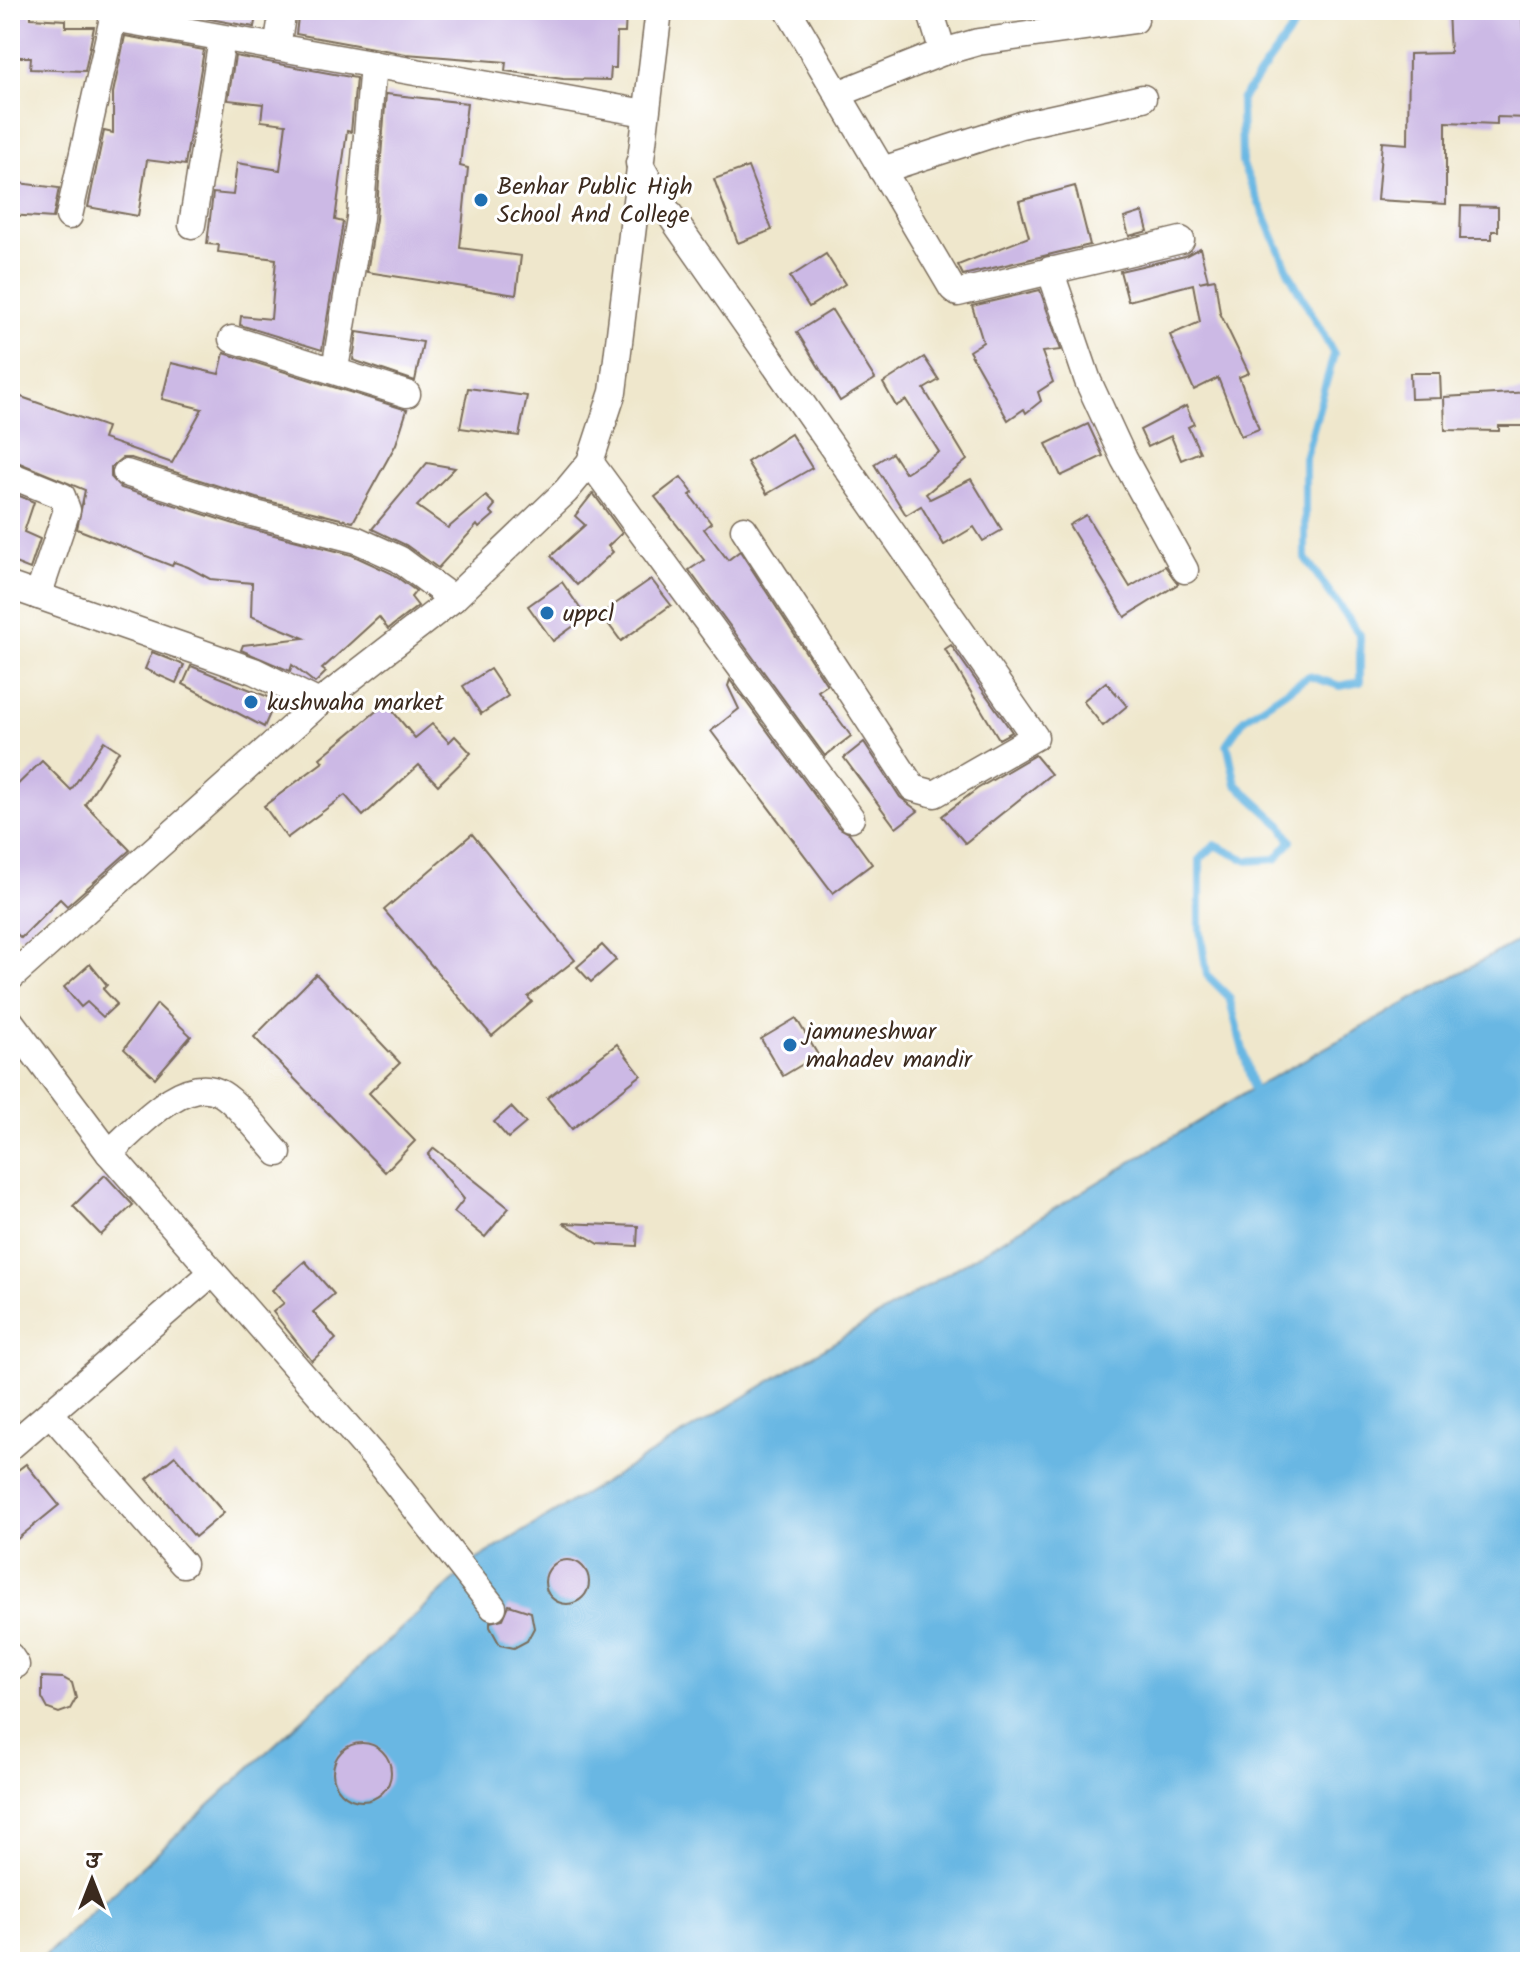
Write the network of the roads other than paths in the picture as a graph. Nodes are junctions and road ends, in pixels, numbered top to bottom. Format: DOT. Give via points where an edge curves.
graph roads {
  1 [pos="283,10"];
  2 [pos="659,10"];
  3 [pos="788,10"];
  4 [pos="930,10"];
  5 [pos="113,14"];
  6 [pos="1135,20"];
  7 [pos="222,39"];
  8 [pos="277,47"];
  9 [pos="943,52"];
  10 [pos="373,64"];
  11 [pos="838,94"];
  12 [pos="1143,98"];
  13 [pos="645,113"];
  14 [pos="639,163"];
  15 [pos="882,170"];
  16 [pos="69,216"];
  17 [pos="192,225"];
  18 [pos="1181,240"];
  19 [pos="1050,270"];
  20 [pos="232,339"];
  21 [pos="335,369"];
  22 [pos="407,394"];
  23 [pos="590,462"];
  24 [pos="126,473"];
  25 [pos="10,475"];
  26 [pos="744,529"];
  27 [pos="1185,570"];
  28 [pos="10,586"];
  29 [pos="38,596"];
  30 [pos="453,599"];
  31 [pos="319,703"];
  32 [pos="851,818"];
  33 [pos="10,978"];
  34 [pos="10,1021"];
  35 [pos="109,1153"];
  36 [pos="278,1153"];
  37 [pos="213,1272"];
  38 [pos="51,1414"];
  39 [pos="10,1447"];
  40 [pos="183,1564"];
  41 [pos="493,1607"];
  1 -- 8 [label="street"];
  2 -- 13 [label="street"];
  3 -- 11 [label="street"];
  4 -- 9 [label="street"];
  5 -- 7 [label="street"];
  5 -- 16 [label="street"];
  6 -- 9 [label="street" via="1020,35"];
  7 -- 8 [label="street"];
  7 -- 17 [label="street"];
  8 -- 10 [label="street"];
  9 -- 11 [label="street"];
  10 -- 13 [label="street"];
  10 -- 21 [label="street" via="360,218"];
  11 -- 15 [label="street"];
  12 -- 15 [label="street" via="1021,125"];
  13 -- 14 [label="street"];
  14 -- 23 [label="street" via="613,392"];
  14 -- 26 [label="street" via="661,202 1035,737 935,794 913,788"];
  15 -- 19 [label="street" via="958,293"];
  18 -- 19 [label="street"];
  19 -- 27 [label="street" via="1088,381"];
  20 -- 21 [label="street"];
  21 -- 22 [label="street"];
  23 -- 30 [label="street"];
  23 -- 32 [label="street"];
  24 -- 30 [label="street" via="357,540 399,559"];
  25 -- 29 [label="street" via="66,501"];
  28 -- 29 [label="street"];
  29 -- 31 [label="street" via="254,671"];
  30 -- 31 [label="street"];
  31 -- 33 [label="street"];
  34 -- 35 [label="street"];
  35 -- 36 [label="street" via="179,1093 202,1088 222,1094"];
  35 -- 37 [label="street"];
  37 -- 38 [label="street"];
  37 -- 41 [label="street" via="383,1467"];
  38 -- 39 [label="street"];
  38 -- 40 [label="street"];
}
